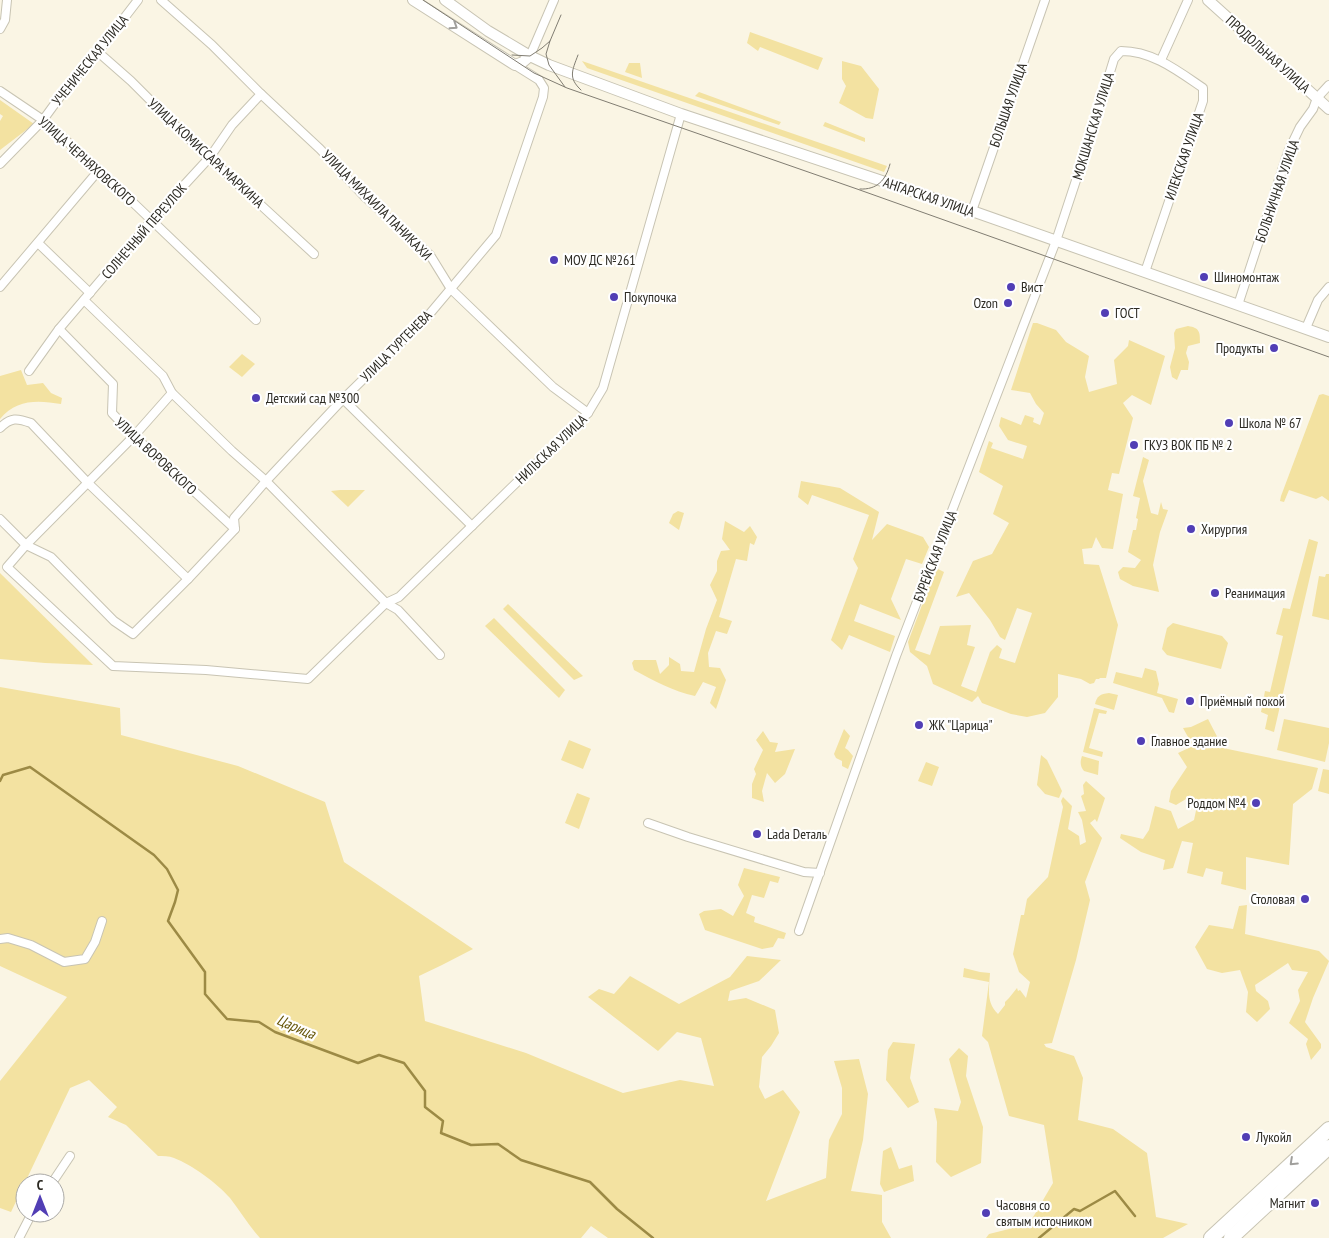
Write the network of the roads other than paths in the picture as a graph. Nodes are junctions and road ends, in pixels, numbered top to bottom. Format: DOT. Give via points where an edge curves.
graph roads {
  1 [pos="7,0"];
  2 [pos="138,0"];
  3 [pos="161,0"];
  4 [pos="413,0"];
  5 [pos="554,0"];
  6 [pos="1045,0"];
  7 [pos="1188,0"];
  8 [pos="1208,0"];
  9 [pos="447,1"];
  10 [pos="0,29"];
  11 [pos="98,52"];
  12 [pos="1161,60"];
  13 [pos="523,63"];
  14 [pos="1329,86"];
  15 [pos="0,91"];
  16 [pos="261,94"];
  17 [pos="1317,98"];
  18 [pos="1329,109"];
  19 [pos="681,114"];
  20 [pos="43,120"];
  21 [pos="210,157"];
  22 [pos="0,164"];
  23 [pos="99,170"];
  24 [pos="972,211"];
  25 [pos="152,220"];
  26 [pos="1056,241"];
  27 [pos="38,243"];
  28 [pos="314,254"];
  29 [pos="1145,272"];
  30 [pos="0,287"];
  31 [pos="1329,287"];
  32 [pos="451,289"];
  33 [pos="90,293"];
  34 [pos="84,300"];
  35 [pos="1238,305"];
  36 [pos="256,320"];
  37 [pos="1306,328"];
  38 [pos="59,329"];
  39 [pos="1329,337"];
  40 [pos="29,371"];
  41 [pos="172,393"];
  42 [pos="343,399"];
  43 [pos="588,414"];
  44 [pos="0,428"];
  45 [pos="134,436"];
  46 [pos="266,481"];
  47 [pos="87,482"];
  48 [pos="0,519"];
  49 [pos="472,526"];
  50 [pos="236,529"];
  51 [pos="26,544"];
  52 [pos="0,561"];
  53 [pos="7,567"];
  54 [pos="188,579"];
  55 [pos="386,603"];
  56 [pos="440,655"];
  57 [pos="648,823"];
  58 [pos="820,873"];
  59 [pos="102,921"];
  60 [pos="799,931"];
  61 [pos="0,939"];
  62 [pos="1329,1129"];
  63 [pos="1329,1147"];
  64 [pos="70,1156"];
  65 [pos="59,1173"];
  66 [pos="27,1223"];
  67 [pos="19,1238"];
  68 [pos="1211,1238"];
  69 [pos="1231,1238"];
  1 -- 10 [label="street" via="5,20"];
  2 -- 11 [label="street, УЧЕНИЧЕСКАЯ УЛИЦА"];
  3 -- 16 [label="street, УЛИЦА МИХАИЛА ПАНИКАХИ"];
  4 -- 13 [label="main road, АНГАРСКАЯ УЛИЦА, one-way"];
  5 -- 13 [label="street"];
  6 -- 24 [label="street, БОЛЬШАЯ УЛИЦА"];
  7 -- 12 [label="street"];
  8 -- 17 [label="main road, ПРОДОЛЬНАЯ УЛИЦА"];
  9 -- 13 [label="main road, АНГАРСКАЯ УЛИЦА" via="488,31"];
  11 -- 20 [label="street, УЧЕНИЧЕСКАЯ УЛИЦА" via="70,82"];
  11 -- 21 [label="street, УЛИЦА КОМИССАРА МАРКИНА"];
  12 -- 26 [label="street, МОКШАНСКАЯ УЛИЦА" via="1131,51 1121,51 1114,59"];
  12 -- 29 [label="street, ИЛЕКСКАЯ УЛИЦА" via="1203,88 1203,101"];
  13 -- 19 [label="main road, АНГАРСКАЯ УЛИЦА" via="549,65"];
  13 -- 32 [label="street, УЛИЦА ТУРГЕНЕВА" via="544,88 543,97 496,236"];
  14 -- 17 [label="street, БОЛЬНИЧНАЯ УЛИЦА"];
  15 -- 20 [label="street, УЛИЦА ЧЕРНЯХОВСКОГО"];
  16 -- 21 [label="street, СОЛНЕЧНЫЙ ПЕРЕУЛОК" via="232,125"];
  16 -- 32 [label="street, УЛИЦА МИХАИЛА ПАНИКАХИ" via="365,197 430,255"];
  17 -- 18 [label="main road, ПРОДОЛЬНАЯ УЛИЦА"];
  17 -- 35 [label="street, БОЛЬНИЧНАЯ УЛИЦА" via="1288,152"];
  19 -- 24 [label="main road, АНГАРСКАЯ УЛИЦА"];
  19 -- 43 [label="street, НИЛЬСКАЯ УЛИЦА" via="603,388"];
  20 -- 22 [label="street, УЧЕНИЧЕСКАЯ УЛИЦА"];
  20 -- 23 [label="street, УЛИЦА ЧЕРНЯХОВСКОГО"];
  21 -- 25 [label="street, СОЛНЕЧНЫЙ ПЕРЕУЛОК"];
  21 -- 28 [label="street, УЛИЦА КОМИССАРА МАРКИНА"];
  23 -- 25 [label="street, УЛИЦА ЧЕРНЯХОВСКОГО"];
  23 -- 27 [label="street"];
  24 -- 26 [label="main road, АНГАРСКАЯ УЛИЦА"];
  25 -- 33 [label="street, СОЛНЕЧНЫЙ ПЕРЕУЛОК"];
  25 -- 36 [label="street, УЛИЦА ЧЕРНЯХОВСКОГО"];
  26 -- 29 [label="main road, АНГАРСКАЯ УЛИЦА"];
  26 -- 58 [label="street, БУРЕЙСКАЯ УЛИЦА" via="896,656"];
  27 -- 30 [label="street"];
  27 -- 33 [label="street"];
  29 -- 35 [label="main road, АНГАРСКАЯ УЛИЦА"];
  31 -- 37 [label="street" via="1318,300"];
  32 -- 42 [label="street, УЛИЦА ТУРГЕНЕВА"];
  32 -- 43 [label="street, УЛИЦА МИХАИЛА ПАНИКАХИ" via="553,387"];
  33 -- 34 [label="street, СОЛНЕЧНЫЙ ПЕРЕУЛОК"];
  34 -- 38 [label="street, СОЛНЕЧНЫЙ ПЕРЕУЛОК"];
  34 -- 41 [label="street" via="163,376"];
  35 -- 37 [label="main road, АНГАРСКАЯ УЛИЦА"];
  37 -- 39 [label="main road, АНГАРСКАЯ УЛИЦА"];
  38 -- 40 [label="street, СОЛНЕЧНЫЙ ПЕРЕУЛОК"];
  38 -- 45 [label="street, УЛИЦА ВОРОВСКОГО" via="113,384 112,413"];
  41 -- 45 [label="street"];
  41 -- 46 [label="street"];
  42 -- 46 [label="street, УЛИЦА ТУРГЕНЕВА"];
  42 -- 49 [label="street"];
  43 -- 49 [label="street, НИЛЬСКАЯ УЛИЦА"];
  44 -- 47 [label="street" via="13,419 31,423"];
  45 -- 47 [label="street"];
  45 -- 50 [label="street, УЛИЦА ВОРОВСКОГО"];
  46 -- 50 [label="street, УЛИЦА ТУРГЕНЕВА" via="234,518"];
  46 -- 55 [label="street"];
  47 -- 51 [label="street"];
  47 -- 54 [label="street"];
  48 -- 51 [label="street"];
  49 -- 55 [label="street, НИЛЬСКАЯ УЛИЦА" via="399,596"];
  50 -- 54 [label="street, УЛИЦА ТУРГЕНЕВА"];
  51 -- 53 [label="street"];
  51 -- 54 [label="street, УЛИЦА ТУРГЕНЕВА" via="51,557 114,621 133,634"];
  52 -- 53 [label="street"];
  53 -- 55 [label="street, НИЛЬСКАЯ УЛИЦА" via="113,666 308,679"];
  55 -- 56 [label="street" via="398,610"];
  57 -- 58 [label="street" via="804,872"];
  58 -- 60 [label="street, БУРЕЙСКАЯ УЛИЦА"];
  59 -- 61 [label="street" via="85,959 64,962 23,943"];
  62 -- 68 [label="highway, one-way"];
  63 -- 69 [label="highway"];
  64 -- 65 [label="street"];
  66 -- 67 [label="street"];
}
